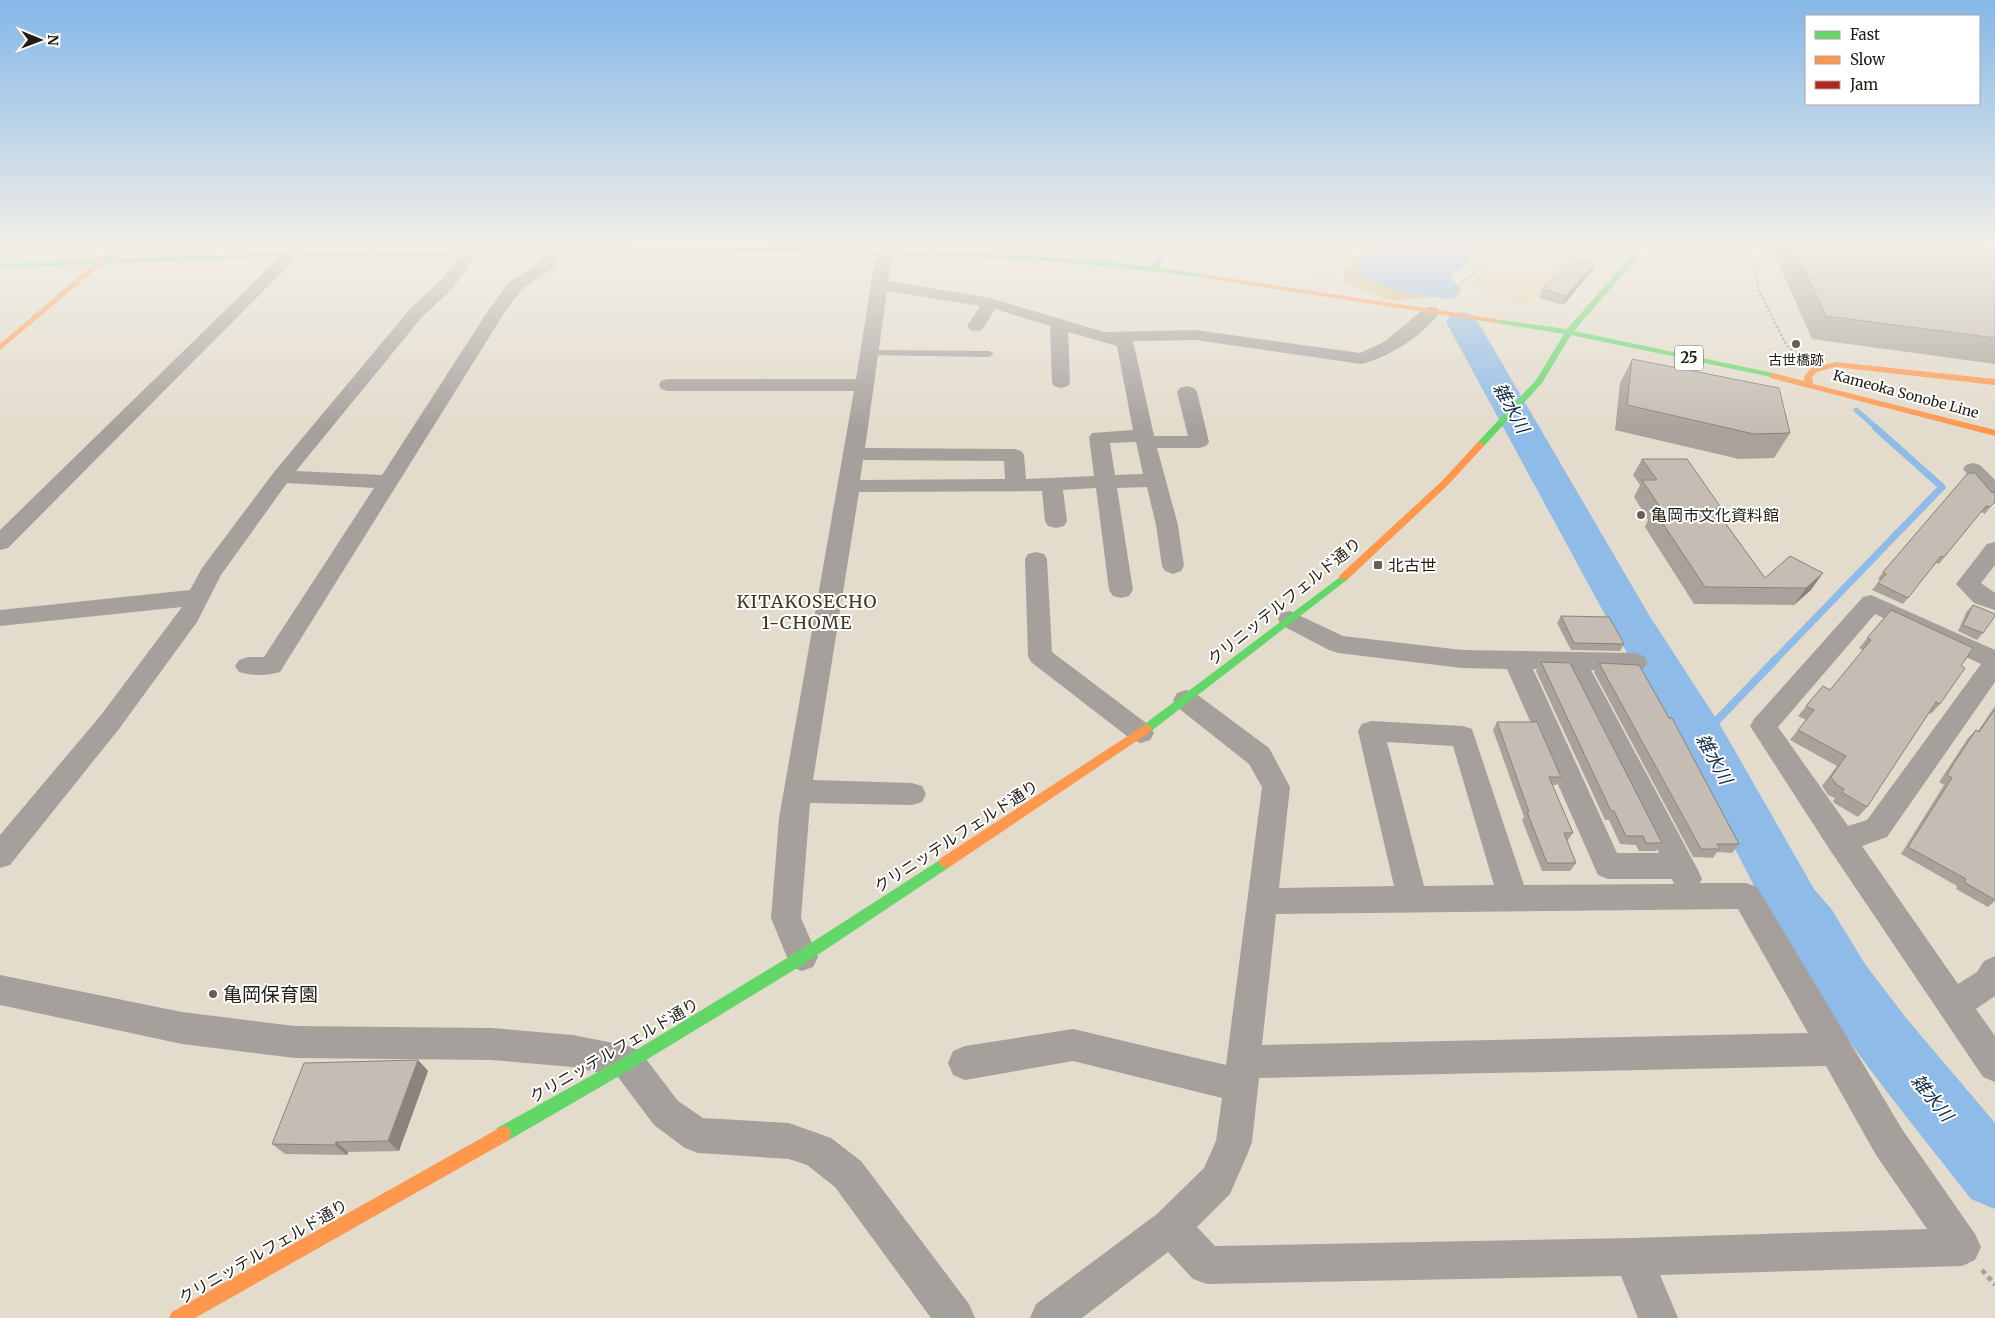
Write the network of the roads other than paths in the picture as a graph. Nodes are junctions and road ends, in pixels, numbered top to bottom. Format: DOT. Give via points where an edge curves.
graph roads {
  1 [pos="49,307"];
  2 [pos="240,307"];
  3 [pos="423,307"];
  4 [pos="500,307"];
  5 [pos="877,307"];
  6 [pos="988,307"];
  7 [pos="1002,307"];
  8 [pos="1396,307"];
  9 [pos="1591,307"];
  10 [pos="1437,313"];
  11 [pos="1059,324"];
  12 [pos="976,326"];
  13 [pos="1569,332"];
  14 [pos="1097,336"];
  15 [pos="0,348"];
  16 [pos="869,353"];
  17 [pos="989,354"];
  18 [pos="1061,382"];
  19 [pos="1995,382"];
  20 [pos="1809,384"];
  21 [pos="668,385"];
  22 [pos="864,385"];
  23 [pos="1187,392"];
  24 [pos="1995,434"];
  25 [pos="1145,439"];
  26 [pos="854,454"];
  27 [pos="1973,468"];
  28 [pos="281,476"];
  29 [pos="1155,480"];
  30 [pos="389,482"];
  31 [pos="1105,482"];
  32 [pos="1016,485"];
  33 [pos="1052,485"];
  34 [pos="849,486"];
  35 [pos="1995,492"];
  36 [pos="1056,521"];
  37 [pos="0,543"];
  38 [pos="1995,549"];
  39 [pos="1036,559"];
  40 [pos="1173,566"];
  41 [pos="1121,590"];
  42 [pos="198,597"];
  43 [pos="1995,602"];
  44 [pos="0,618"];
  45 [pos="1290,619"];
  46 [pos="1516,660"];
  47 [pos="1574,661"];
  48 [pos="1995,661"];
  49 [pos="1635,662"];
  50 [pos="248,666"];
  51 [pos="1186,700"];
  52 [pos="1141,733"];
  53 [pos="798,791"];
  54 [pos="912,794"];
  55 [pos="1840,841"];
  56 [pos="0,856"];
  57 [pos="1680,866"];
  58 [pos="1696,896"];
  59 [pos="1513,898"];
  60 [pos="1412,900"];
  61 [pos="1262,901"];
  62 [pos="802,957"];
  63 [pos="1995,971"];
  64 [pos="0,990"];
  65 [pos="1954,1004"];
  66 [pos="1835,1049"];
  67 [pos="628,1063"];
  68 [pos="964,1063"];
  69 [pos="1995,1065"];
  70 [pos="1242,1074"];
  71 [pos="1170,1227"];
  72 [pos="1632,1257"];
  73 [pos="178,1318"];
  74 [pos="955,1318"];
  75 [pos="1050,1318"];
  76 [pos="1658,1318"];
  1 -- 15 [label="main road"];
  2 -- 37 [label="street"];
  3 -- 28 [label="street"];
  4 -- 30 [label="street"];
  5 -- 16 [label="street"];
  6 -- 12 [label="street"];
  7 -- 11 [label="street"];
  8 -- 10 [label="main road, Kameoka Sonobe Line / 25"];
  9 -- 13 [label="main road, クリニッテルフェルド通り"];
  10 -- 13 [label="main road, Kameoka Sonobe Line / 25"];
  10 -- 14 [label="street" via="1375,356 1361,358 1196,335"];
  11 -- 14 [label="street"];
  11 -- 18 [label="street"];
  13 -- 20 [label="main road, Kameoka Sonobe Line / 25"];
  13 -- 45 [label="main road, クリニッテルフェルド通り" via="1539,382 1445,484 1354,570"];
  14 -- 25 [label="street" via="1125,342"];
  16 -- 17 [label="lane"];
  16 -- 22 [label="street"];
  19 -- 20 [label="main road, Kameoka Sonobe Line" via="1836,364 1814,370 1808,377"];
  20 -- 24 [label="main road, Kameoka Sonobe Line / 25"];
  21 -- 22 [label="street"];
  22 -- 26 [label="street"];
  23 -- 25 [label="street" via="1199,442"];
  25 -- 29 [label="street"];
  25 -- 31 [label="street" via="1099,437"];
  26 -- 32 [label="street" via="1014,455"];
  26 -- 34 [label="street"];
  27 -- 35 [label="street"];
  28 -- 30 [label="street"];
  28 -- 42 [label="street" via="210,573"];
  29 -- 31 [label="street"];
  29 -- 40 [label="street" via="1167,525"];
  30 -- 50 [label="street" via="271,666"];
  31 -- 33 [label="street"];
  31 -- 41 [label="street"];
  32 -- 33 [label="street"];
  32 -- 34 [label="street"];
  33 -- 36 [label="street"];
  34 -- 53 [label="street"];
  38 -- 43 [label="street" via="1968,584 1982,597"];
  39 -- 52 [label="street" via="1040,656"];
  42 -- 44 [label="street"];
  42 -- 56 [label="street" via="189,616 110,722"];
  45 -- 46 [label="street" via="1338,644 1462,660"];
  45 -- 51 [label="main road, クリニッテルフェルド通り"];
  46 -- 47 [label="street"];
  46 -- 57 [label="street" via="1608,866"];
  47 -- 49 [label="street"];
  47 -- 57 [label="street"];
  48 -- 55 [label="street" via="1877,829"];
  48 -- 55 [label="street" via="1871,603 1763,726"];
  51 -- 52 [label="main road, クリニッテルフェルド通り"];
  51 -- 61 [label="street" via="1259,756 1276,787"];
  52 -- 62 [label="main road, クリニッテルフェルド通り"];
  53 -- 54 [label="street"];
  53 -- 62 [label="street" via="786,918"];
  55 -- 65 [label="street"];
  57 -- 58 [label="street"];
  58 -- 59 [label="street"];
  58 -- 66 [label="street" via="1746,896"];
  59 -- 60 [label="street"];
  59 -- 60 [label="street" via="1463,736 1371,731"];
  60 -- 61 [label="street"];
  61 -- 70 [label="street"];
  62 -- 67 [label="main road, クリニッテルフェルド通り"];
  63 -- 65 [label="street" via="1988,982"];
  64 -- 67 [label="street" via="182,1028 295,1042 491,1044 573,1051"];
  65 -- 69 [label="street"];
  66 -- 70 [label="street"];
  66 -- 72 [label="street" via="1889,1142 1962,1247"];
  67 -- 73 [label="main road, クリニッテルフェルド通り"];
  67 -- 74 [label="street" via="666,1113 698,1134 789,1141 818,1151 848,1174"];
  68 -- 70 [label="street" via="1073,1045"];
  70 -- 71 [label="street" via="1234,1142 1217,1181"];
  71 -- 72 [label="street" via="1207,1265"];
  71 -- 75 [label="street"];
  72 -- 76 [label="street"];
}
